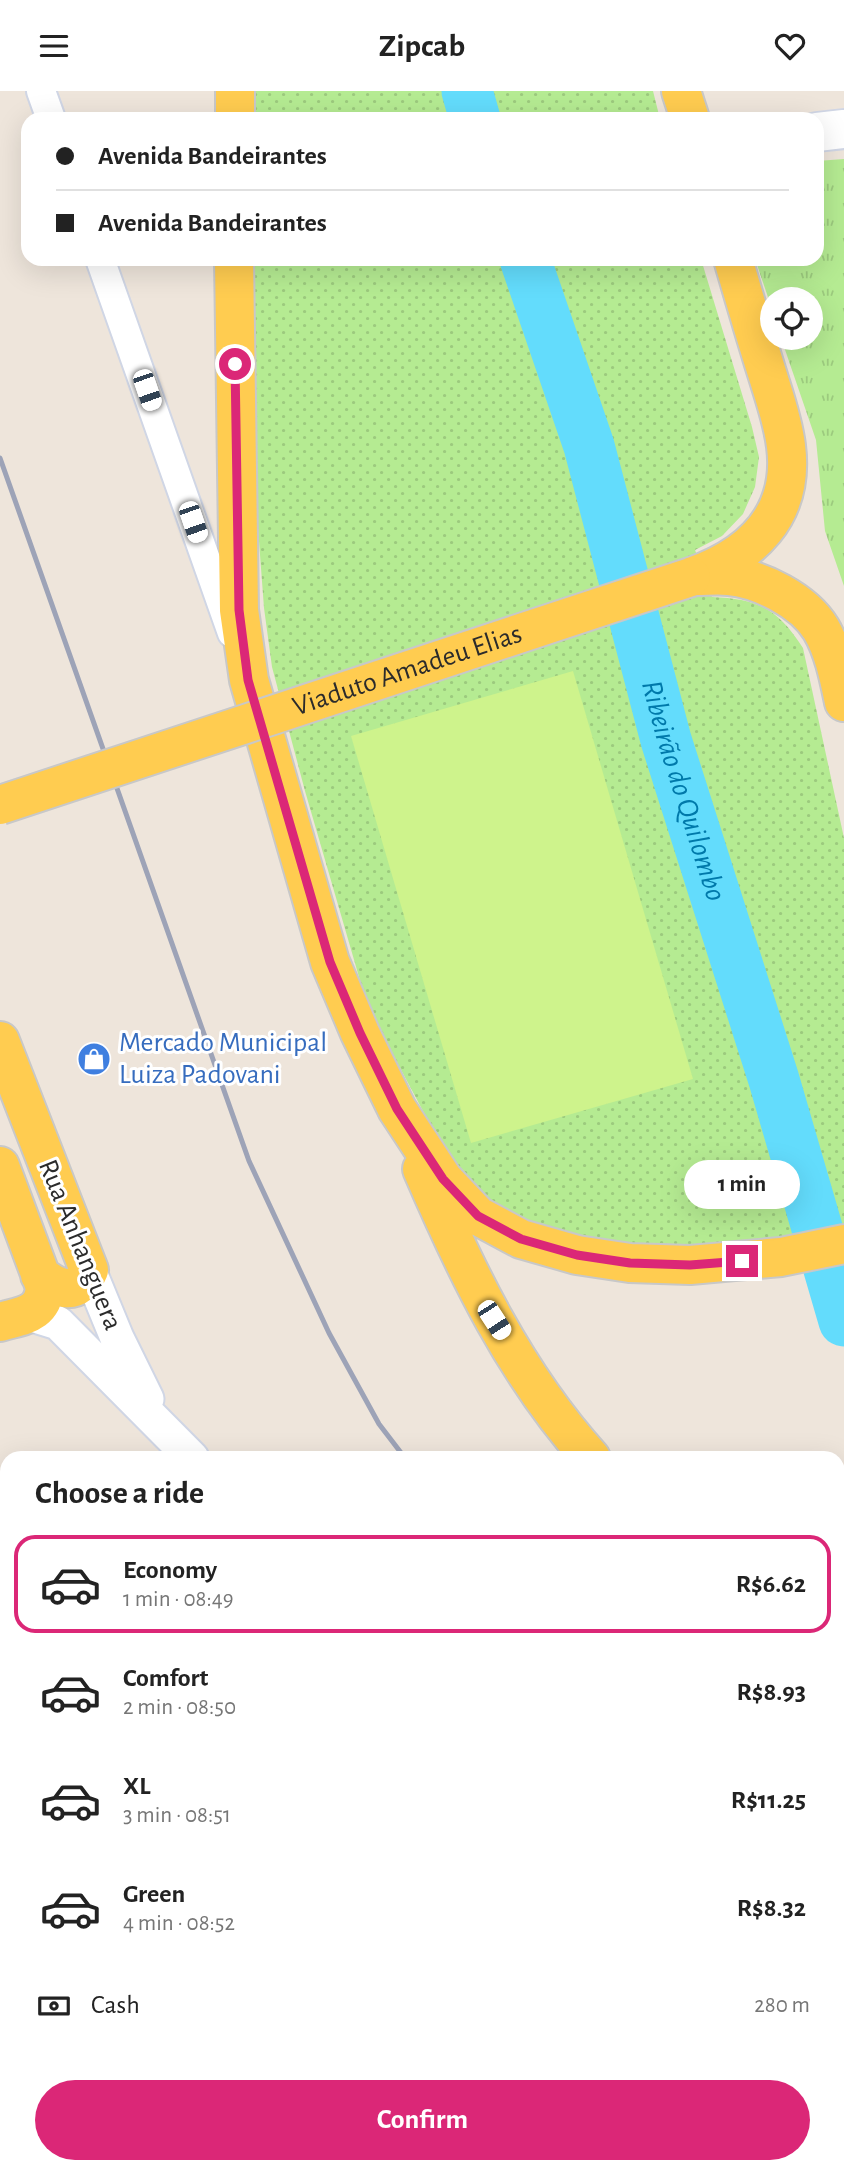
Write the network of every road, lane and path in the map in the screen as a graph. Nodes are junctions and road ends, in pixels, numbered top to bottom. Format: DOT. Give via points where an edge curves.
graph roads {
  1 [pos="41,91"];
  2 [pos="235,91"];
  3 [pos="682,91"];
  4 [pos="48,112"];
  5 [pos="235,112"];
  6 [pos="688,112"];
  7 [pos="694,112"];
  8 [pos="844,129"];
  9 [pos="824,131"];
  10 [pos="102,266"];
  11 [pos="234,266"];
  12 [pos="735,266"];
  13 [pos="694,577"];
  14 [pos="248,680"];
  15 [pos="844,702"];
  16 [pos="0,806"];
  17 [pos="0,1041"];
  18 [pos="397,1109"];
  19 [pos="0,1166"];
  20 [pos="844,1244"];
  21 [pos="89,1270"];
  22 [pos="40,1275"];
  23 [pos="14,1318"];
  24 [pos="184,1450"];
  25 [pos="586,1451"];
  1 -- 4 [label="street"];
  2 -- 5 [label="main road"];
  3 -- 6 [label="main road"];
  3 -- 7 [label="main road"];
  8 -- 9 [label="main road"];
  10 -- 14 [label="street"];
  11 -- 14 [label="main road" via="239,610"];
  12 -- 13 [label="main road" via="775,400 787,465 780,502 764,533 729,561"];
  13 -- 15 [label="main road" via="731,576 784,593 804,609 821,628"];
  13 -- 16 [label="main road, Viaduto Amadeu Elias, bridge"];
  14 -- 18 [label="main road" via="330,962"];
  17 -- 21 [label="main road, Rua Anhanguera"];
  18 -- 20 [label="main road" via="443,1179 478,1216 521,1239 577,1255 690,1265 781,1257"];
  18 -- 25 [label="main road" via="455,1246 494,1320 533,1383"];
  19 -- 22 [label="main road, Rua Anhanguera"];
  21 -- 22 [label="main road" via="85,1280 63,1289"];
  21 -- 24 [label="street, Rua Anhanguera" via="140,1388"];
  22 -- 23 [label="main road, Rua Anhanguera" via="45,1287 40,1308"];
  23 -- 24 [label="street, Rua Anhanguera" via="58,1323"];
}
